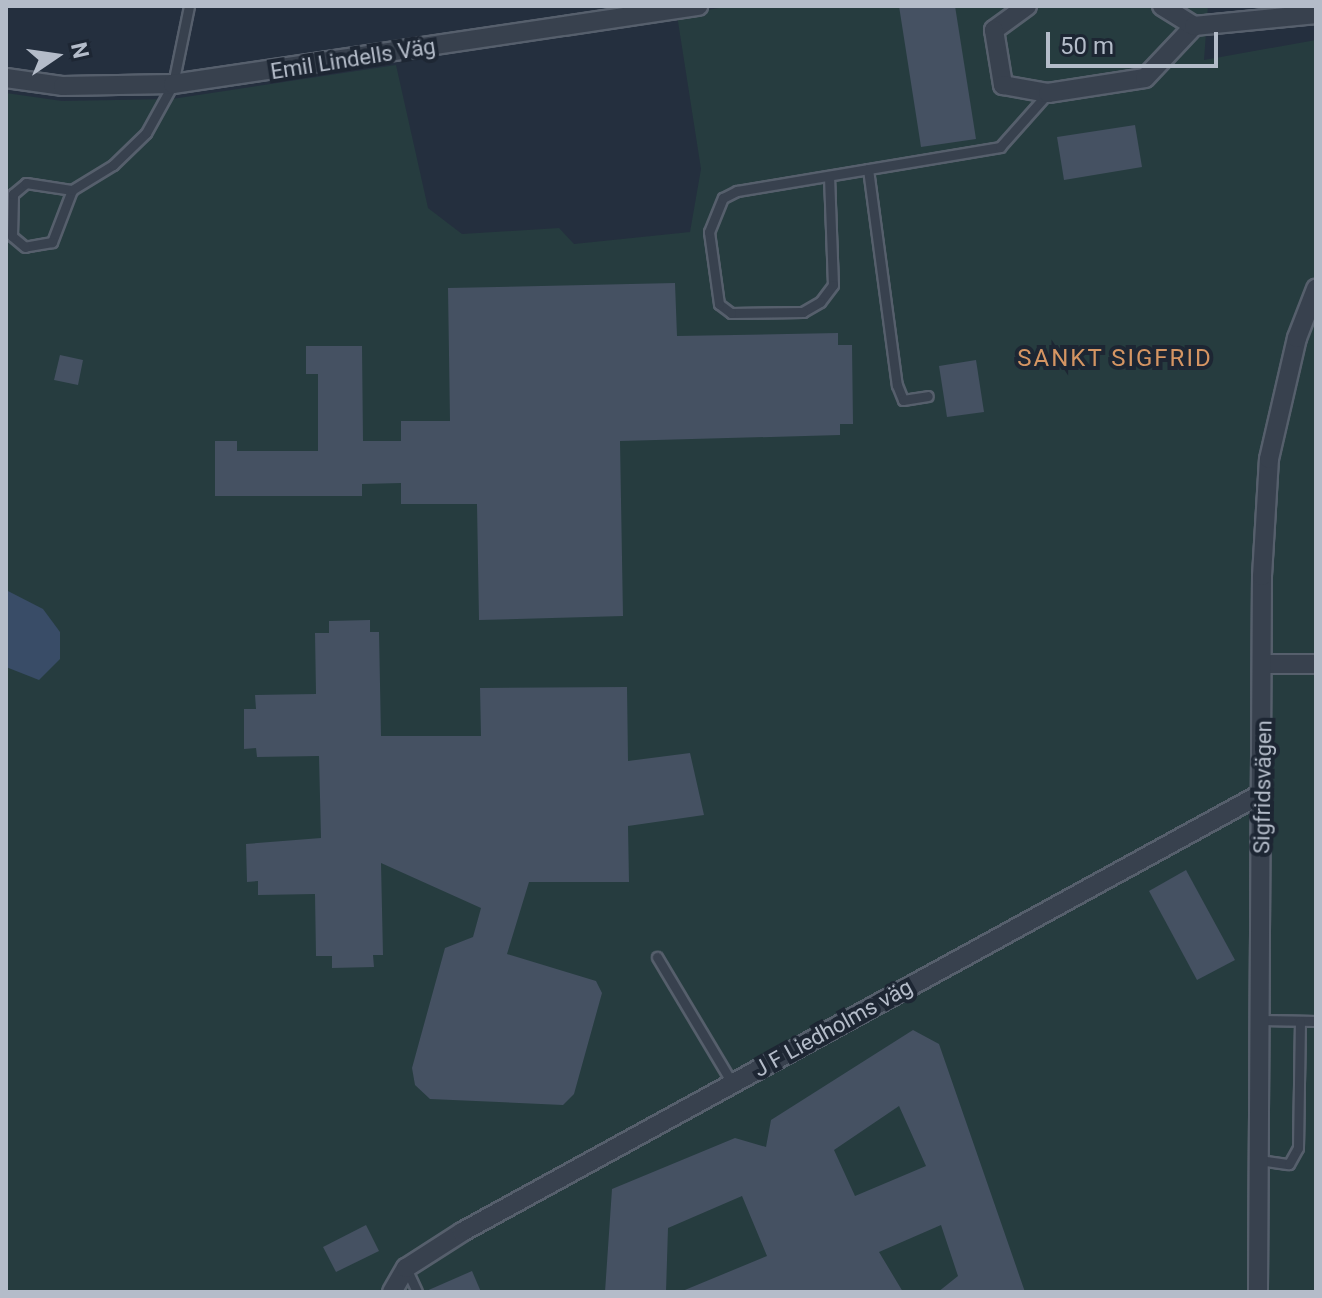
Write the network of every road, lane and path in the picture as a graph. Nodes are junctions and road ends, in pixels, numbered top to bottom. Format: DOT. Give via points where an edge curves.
graph roads {
  1 [pos="189,6"];
  2 [pos="698,6"];
  3 [pos="1027,6"];
  4 [pos="1162,6"];
  5 [pos="624,12"];
  6 [pos="1316,14"];
  7 [pos="1194,26"];
  8 [pos="6,78"];
  9 [pos="173,84"];
  10 [pos="1048,93"];
  11 [pos="868,169"];
  12 [pos="829,176"];
  13 [pos="72,190"];
  14 [pos="1316,289"];
  15 [pos="928,396"];
  16 [pos="1265,664"];
  17 [pos="1316,664"];
  18 [pos="1263,793"];
  19 [pos="657,957"];
  20 [pos="1261,1020"];
  21 [pos="1300,1021"];
  22 [pos="1316,1021"];
  23 [pos="732,1083"];
  24 [pos="1259,1160"];
  25 [pos="406,1268"];
  26 [pos="392,1292"];
  27 [pos="417,1292"];
  28 [pos="1258,1292"];
  1 -- 9 [label="lane"];
  2 -- 5 [label="street, Emil Lindells Väg"];
  3 -- 10 [label="street" via="994,30 1003,85"];
  4 -- 7 [label="street"];
  5 -- 9 [label="street, Emil Lindells Väg"];
  6 -- 7 [label="street"];
  7 -- 10 [label="street" via="1145,78"];
  8 -- 9 [label="street, Emil Lindells Väg" via="63,86"];
  9 -- 13 [label="lane" via="146,133 113,165"];
  10 -- 11 [label="lane" via="1000,147"];
  11 -- 12 [label="lane"];
  11 -- 15 [label="lane" via="897,385 903,400"];
  12 -- 12 [label="lane" via="723,198 709,232 719,304 731,313 803,312 820,302 833,285"];
  13 -- 13 [label="lane" via="26,183 13,194 12,236 25,247 52,242"];
  14 -- 16 [label="street, Sigfridsvägen" via="1297,338 1269,459 1262,576"];
  16 -- 17 [label="street"];
  16 -- 18 [label="street, Sigfridsvägen"];
  18 -- 20 [label="street, Sigfridsvägen"];
  18 -- 23 [label="street, J F Liedholms väg"];
  19 -- 23 [label="lane"];
  20 -- 21 [label="lane"];
  20 -- 24 [label="street, Sigfridsvägen"];
  21 -- 22 [label="lane"];
  21 -- 24 [label="lane" via="1298,1148 1289,1164"];
  23 -- 25 [label="street, J F Liedholms väg"];
  24 -- 28 [label="street, Sigfridsvägen"];
  25 -- 26 [label="street"];
  25 -- 27 [label="lane"];
}
